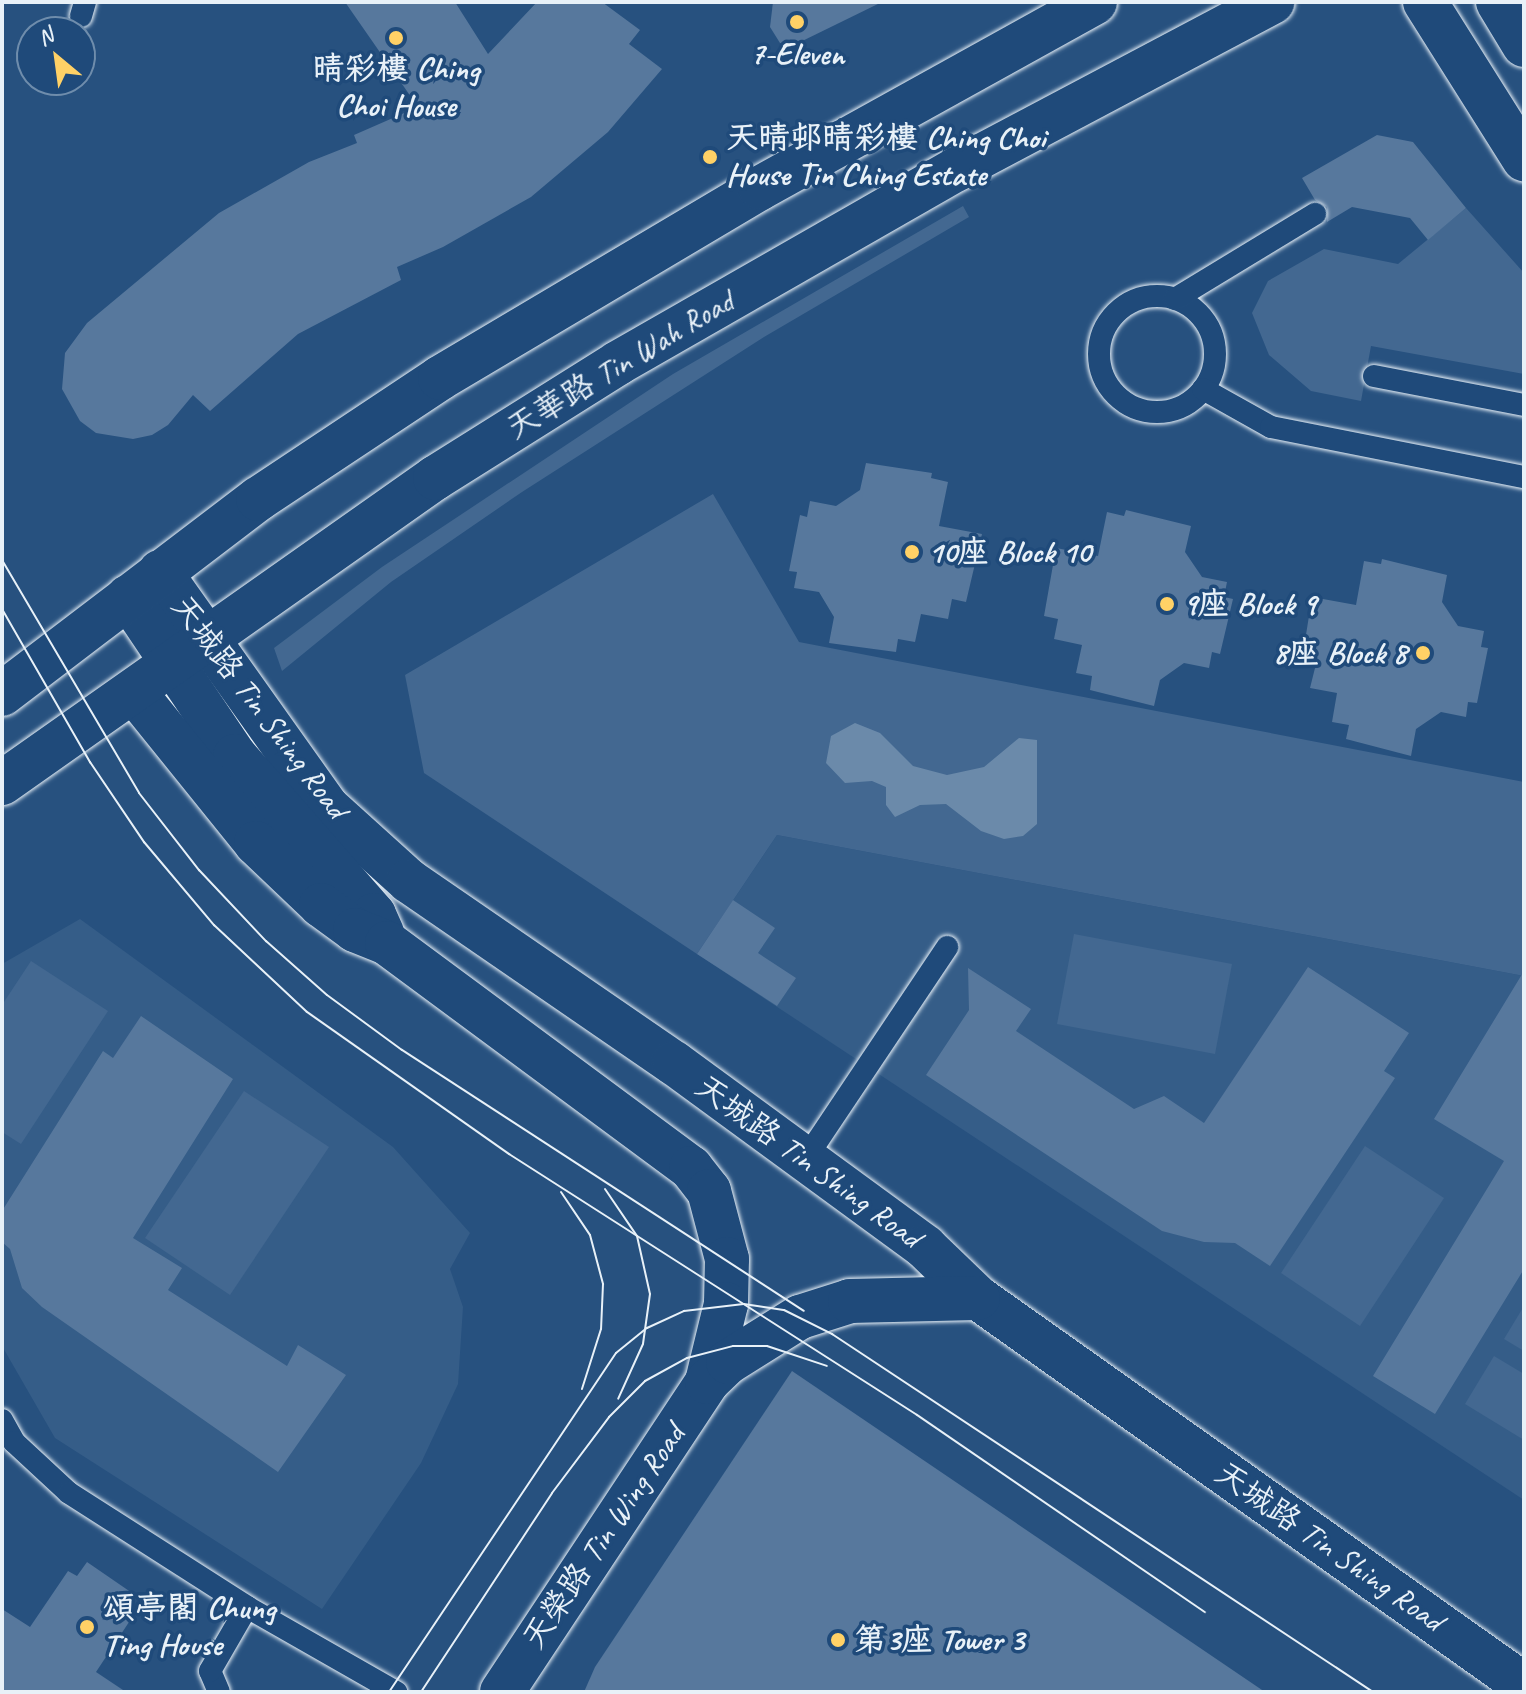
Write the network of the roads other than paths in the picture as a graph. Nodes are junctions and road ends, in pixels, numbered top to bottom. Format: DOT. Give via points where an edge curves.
graph roads {
  1 [pos="1095,2"];
  2 [pos="1272,2"];
  3 [pos="1425,2"];
  4 [pos="1498,2"];
  5 [pos="1524,45"];
  6 [pos="1524,159"];
  7 [pos="1315,214"];
  8 [pos="1175,299"];
  9 [pos="1374,376"];
  10 [pos="1203,389"];
  11 [pos="1524,405"];
  12 [pos="1524,477"];
  13 [pos="144,585"];
  14 [pos="190,655"];
  15 [pos="135,693"];
  16 [pos="2,694"];
  17 [pos="2,783"];
  18 [pos="387,943"];
  19 [pos="947,947"];
  20 [pos="675,1153"];
  21 [pos="806,1158"];
  22 [pos="978,1298"];
  23 [pos="707,1382"];
  24 [pos="2,1420"];
  25 [pos="247,1607"];
  26 [pos="1524,1685"];
  27 [pos="219,1692"];
  28 [pos="396,1692"];
  29 [pos="502,1692"];
  1 -- 13 [label="main road" via="760,188 440,378 342,440"];
  2 -- 14 [label="main road, 天華路 Tin Wah Road" via="931,183 618,363 435,478"];
  3 -- 6 [label="main road"];
  4 -- 5 [label="main road"];
  7 -- 8 [label="lane"];
  8 -- 10 [label="lane" via="1204,320 1212,337 1212,373"];
  8 -- 10 [label="lane" via="1157,296 1123,307 1101,336 1101,372 1122,401 1156,413 1191,402"];
  9 -- 11 [label="lane"];
  10 -- 12 [label="lane" via="1271,427"];
  13 -- 14 [label="main road, 天城路 Tin Shing Road"];
  13 -- 16 [label="main road"];
  14 -- 15 [label="main road, 天華路 Tin Wah Road"];
  14 -- 18 [label="main road, 天城路 Tin Shing Road" via="278,811 374,915"];
  14 -- 21 [label="main road, 天城路 Tin Shing Road" via="327,807 386,861"];
  15 -- 17 [label="main road, 天華路 Tin Wah Road"];
  15 -- 18 [label="main road, 天城路 Tin Shing Road" via="223,805 285,872 355,930"];
  18 -- 20 [label="main road, 天城路 Tin Shing Road"];
  19 -- 21 [label="lane"];
  20 -- 23 [label="main road, 天榮路 Tin Wing Road" via="709,1191 727,1259 726,1304"];
  21 -- 22 [label="main road, 天城路 Tin Shing Road" via="925,1247"];
  22 -- 23 [label="main road, 天榮路 Tin Wing Road" via="878,1298 807,1314 749,1346"];
  22 -- 26 [label="main road, 天城路 Tin Shing Road"];
  23 -- 29 [label="main road, 天榮路 Tin Wing Road"];
  24 -- 25 [label="lane" via="14,1442 69,1493"];
  25 -- 27 [label="lane" via="210,1671"];
  25 -- 28 [label="lane"];
}
